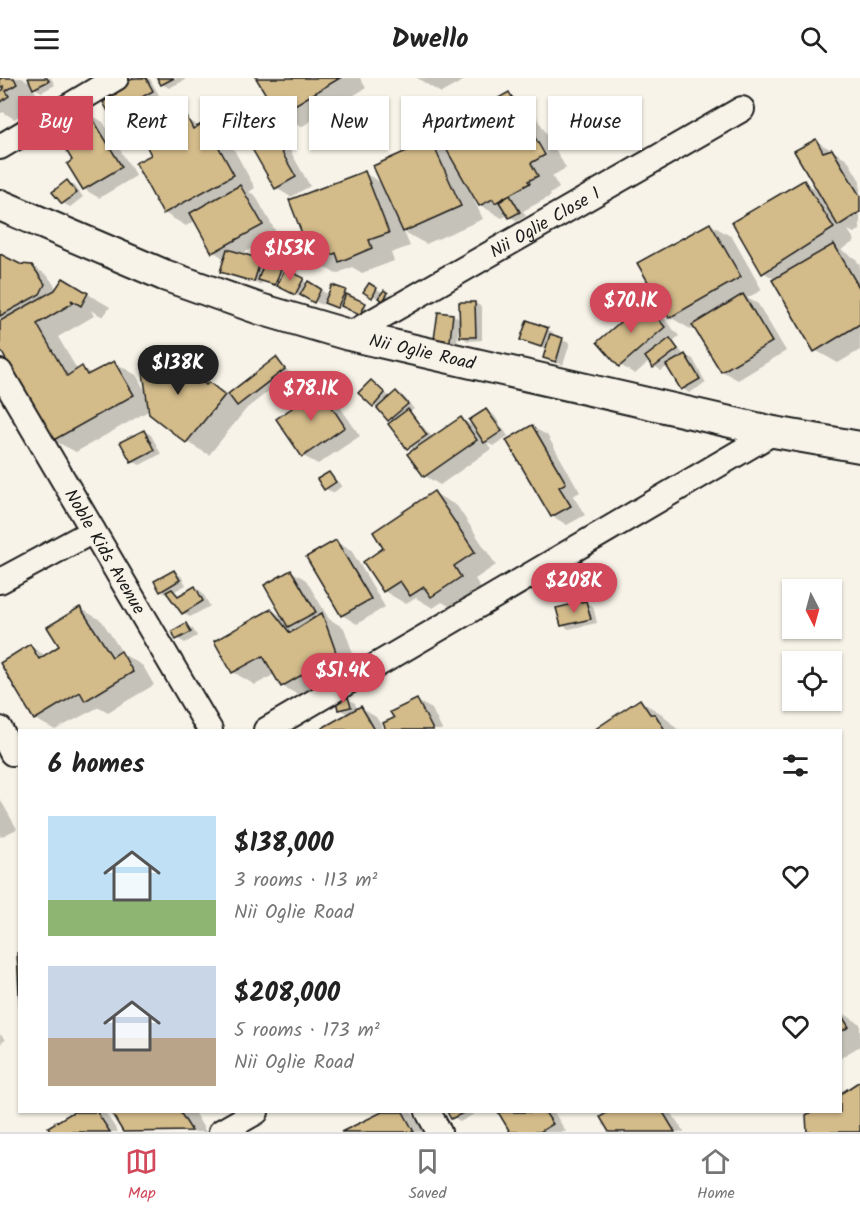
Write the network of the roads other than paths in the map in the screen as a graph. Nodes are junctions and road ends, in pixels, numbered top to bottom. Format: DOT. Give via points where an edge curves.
graph roads {
  1 [pos="116,78"];
  2 [pos="742,109"];
  3 [pos="0,147"];
  4 [pos="0,205"];
  5 [pos="349,335"];
  6 [pos="0,372"];
  7 [pos="774,432"];
  8 [pos="860,447"];
  9 [pos="93,531"];
  10 [pos="0,581"];
  11 [pos="0,729"];
  12 [pos="209,729"];
  13 [pos="268,729"];
  14 [pos="12,753"];
  15 [pos="254,1113"];
  16 [pos="429,1113"];
  17 [pos="221,1132"];
  18 [pos="439,1132"];
  1 -- 3 [label="street"];
  2 -- 5 [label="street, Nii Oglie Close 1"];
  4 -- 5 [label="street, Nii Oglie Road" via="164,275"];
  5 -- 7 [label="street, Nii Oglie Road"];
  6 -- 9 [label="street, Noble Kids Avenue"];
  7 -- 8 [label="street, Nii Oglie Road"];
  7 -- 13 [label="street"];
  9 -- 10 [label="street"];
  9 -- 12 [label="street, Noble Kids Avenue"];
  11 -- 14 [label="street"];
  15 -- 17 [label="street"];
  16 -- 18 [label="street"];
}
